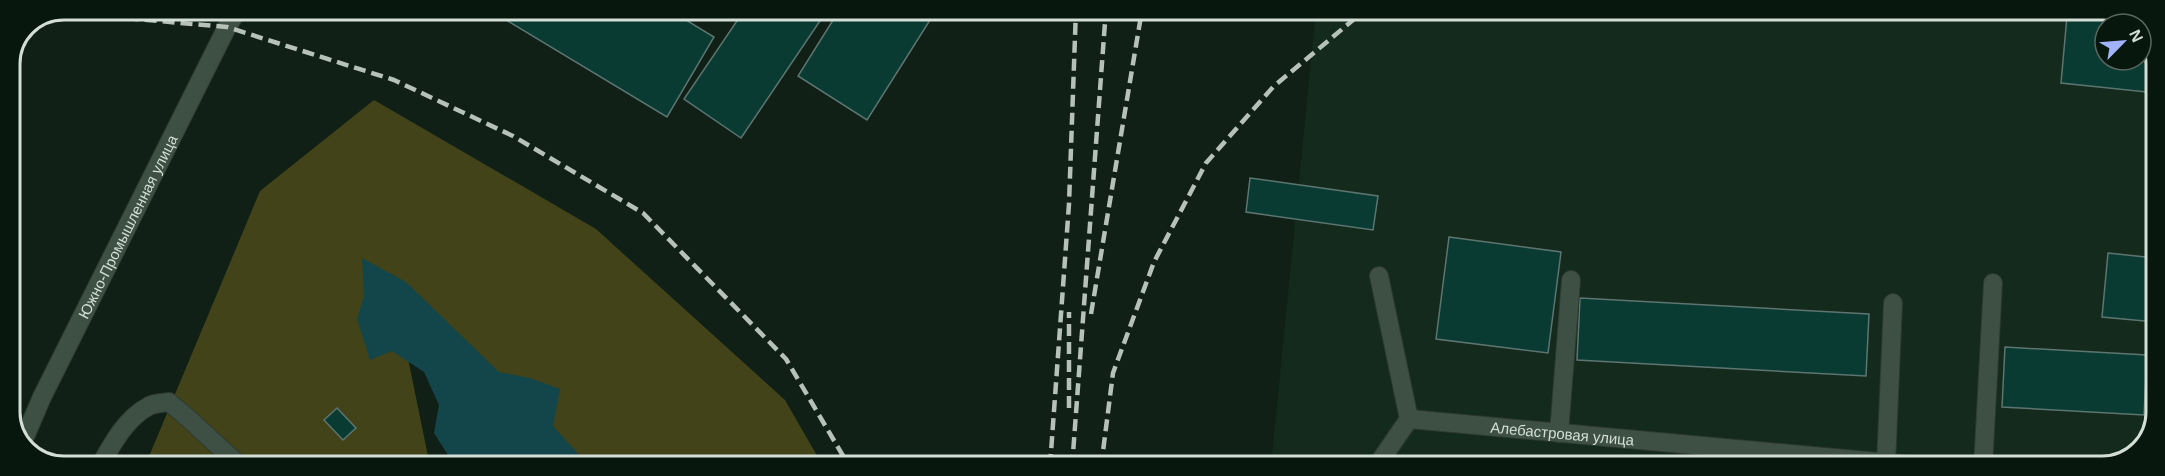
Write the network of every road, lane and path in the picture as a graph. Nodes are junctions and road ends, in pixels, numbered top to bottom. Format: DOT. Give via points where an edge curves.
graph roads {
  1 [pos="231,20"];
  2 [pos="1379,276"];
  3 [pos="1571,280"];
  4 [pos="1993,283"];
  5 [pos="1893,303"];
  6 [pos="1409,420"];
  7 [pos="1559,433"];
  8 [pos="25,436"];
  9 [pos="105,456"];
  10 [pos="229,456"];
  11 [pos="1384,456"];
  12 [pos="1810,456"];
  13 [pos="1886,456"];
  14 [pos="1984,456"];
  1 -- 8 [label="street, Южно-Промышленная улица"];
  2 -- 6 [label="street"];
  3 -- 7 [label="street"];
  4 -- 14 [label="street"];
  5 -- 13 [label="street"];
  6 -- 7 [label="street, Алебастровая улица"];
  6 -- 11 [label="street"];
  7 -- 12 [label="street, Алебастровая улица"];
  9 -- 10 [label="street" via="132,419 150,405 169,402"];
}
